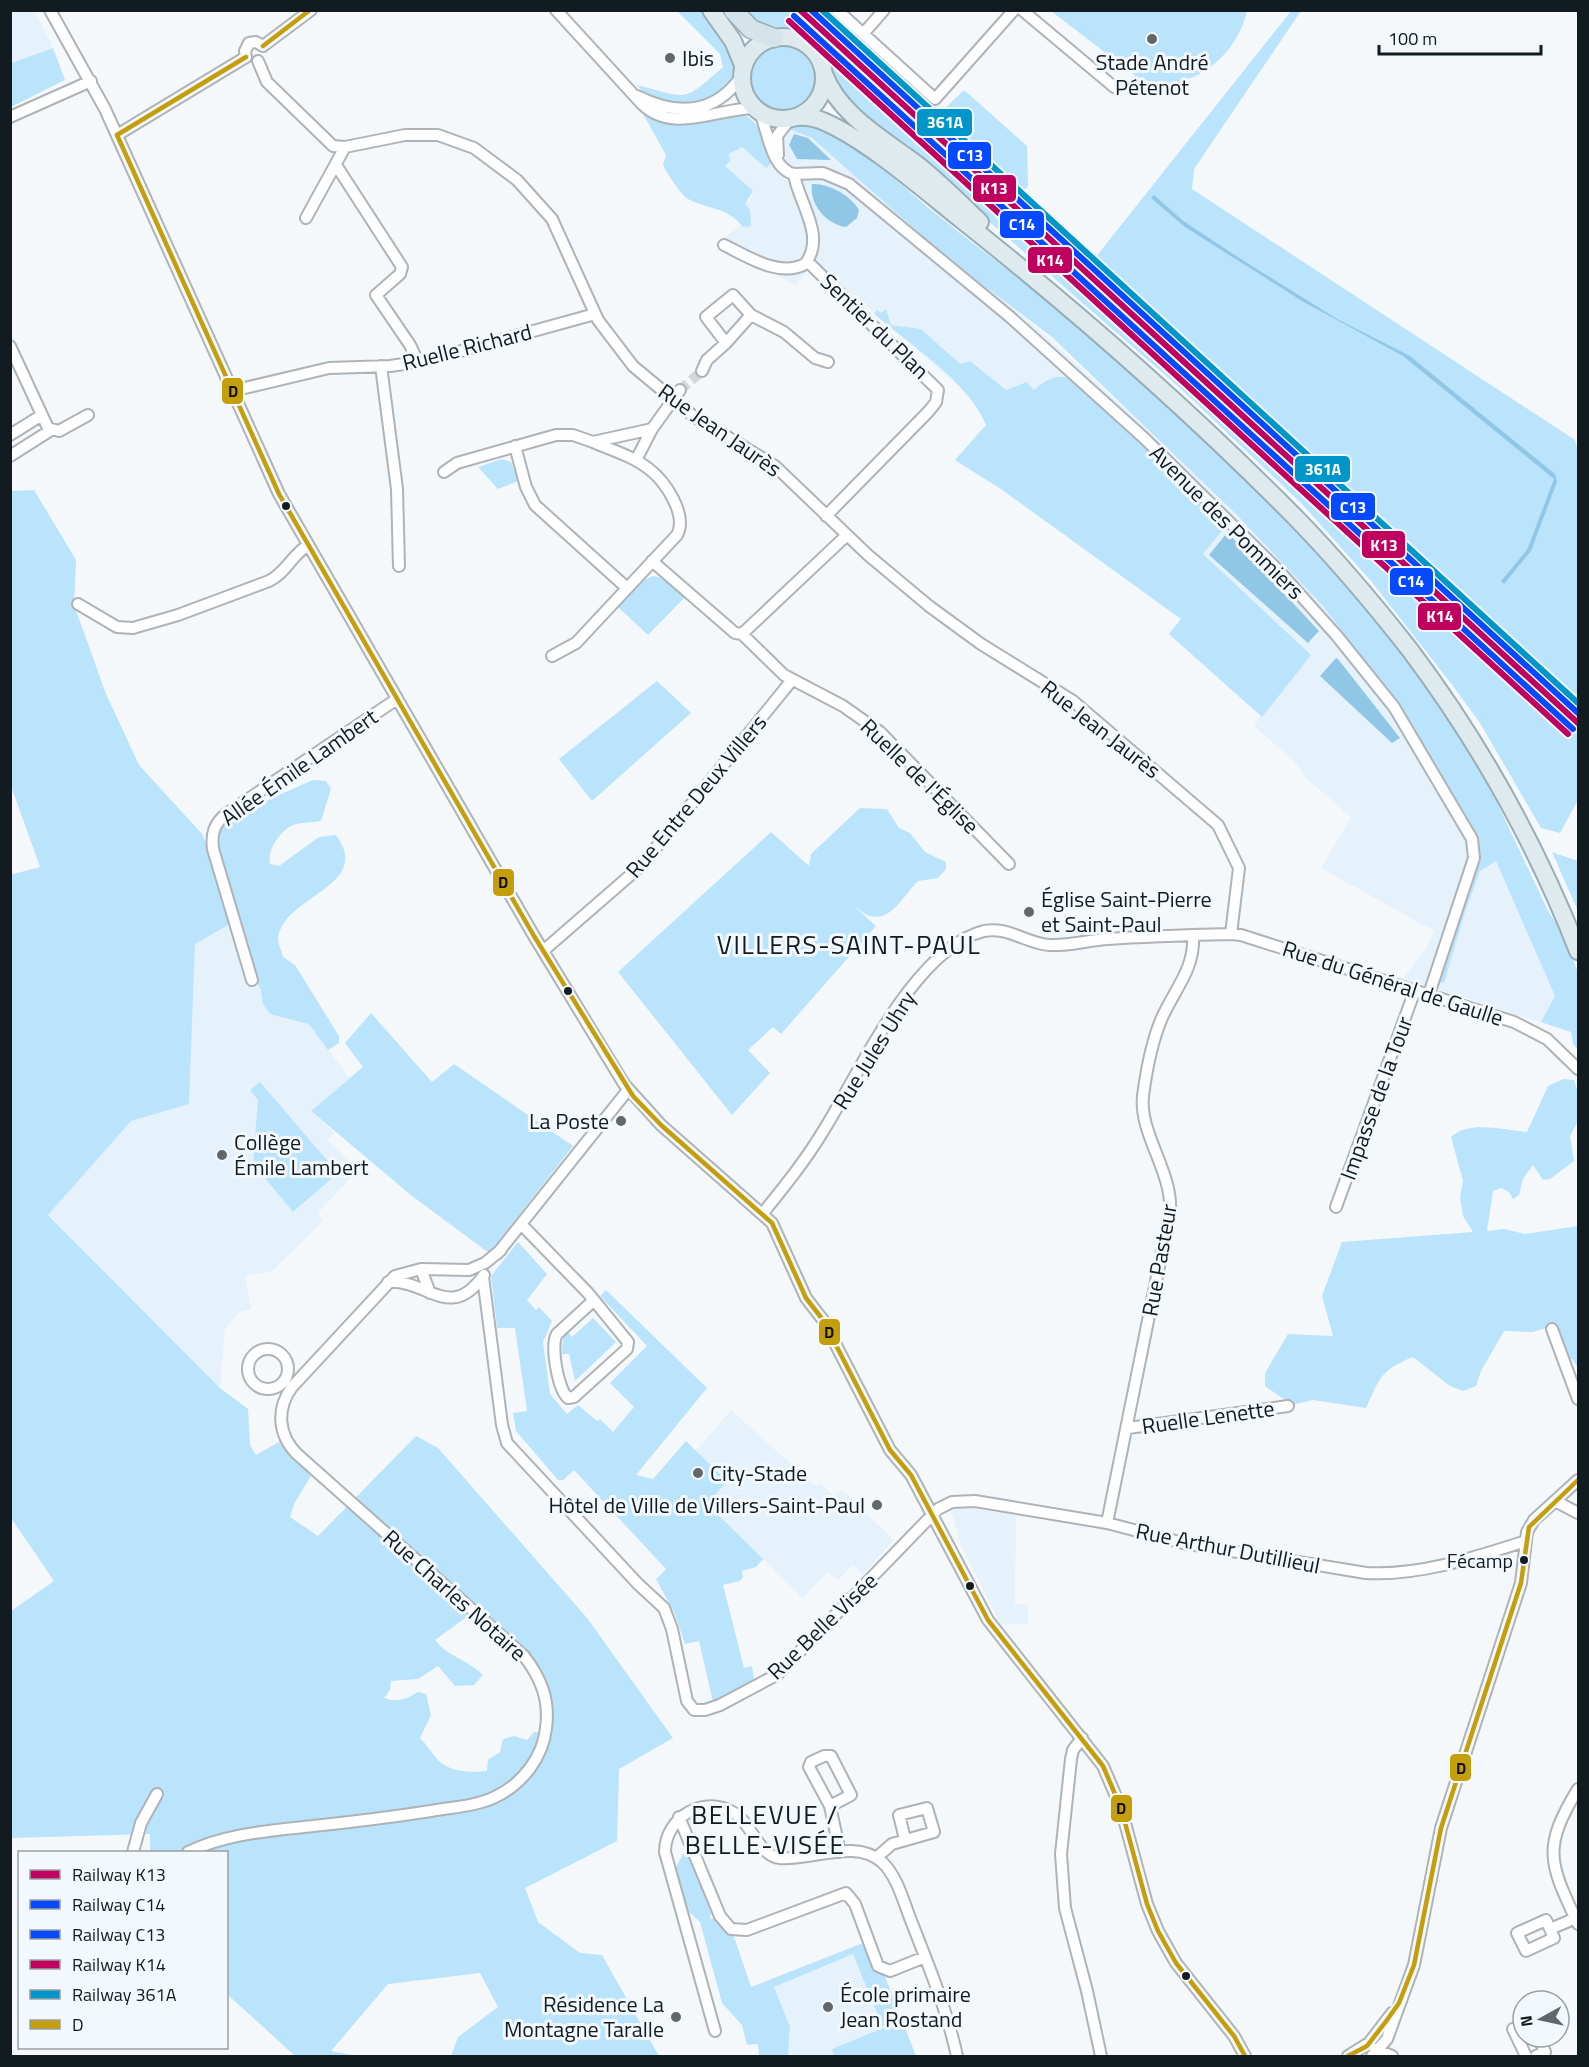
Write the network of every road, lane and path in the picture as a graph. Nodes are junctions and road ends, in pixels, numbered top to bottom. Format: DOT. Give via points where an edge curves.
graph roads {
  1 [pos="50,10"];
  2 [pos="311,10"];
  3 [pos="556,10"];
  4 [pos="711,10"];
  5 [pos="733,10"];
  6 [pos="837,10"];
  7 [pos="884,10"];
  8 [pos="1014,10"];
  9 [pos="1022,10"];
  10 [pos="863,34"];
  11 [pos="774,38"];
  12 [pos="263,46"];
  13 [pos="246,57"];
  14 [pos="258,61"];
  15 [pos="742,71"];
  16 [pos="824,74"];
  17 [pos="91,81"];
  18 [pos="1114,87"];
  19 [pos="634,95"];
  20 [pos="757,110"];
  21 [pos="10,117"];
  22 [pos="793,118"];
  23 [pos="117,135"];
  24 [pos="345,147"];
  25 [pos="336,165"];
  26 [pos="783,166"];
  27 [pos="794,174"];
  28 [pos="306,218"];
  29 [pos="724,245"];
  30 [pos="807,261"];
  31 [pos="1033,276"];
  32 [pos="595,314"];
  33 [pos="751,315"];
  34 [pos="726,343"];
  35 [pos="10,346"];
  36 [pos="418,362"];
  37 [pos="828,362"];
  38 [pos="381,366"];
  39 [pos="702,371"];
  40 [pos="680,390"];
  41 [pos="232,391"];
  42 [pos="671,399"];
  43 [pos="42,415"];
  44 [pos="88,416"];
  45 [pos="652,429"];
  46 [pos="51,430"];
  47 [pos="10,435"];
  48 [pos="593,442"];
  49 [pos="515,446"];
  50 [pos="10,456"];
  51 [pos="636,460"];
  52 [pos="444,472"];
  53 [pos="826,516"];
  54 [pos="847,536"];
  55 [pos="307,546"];
  56 [pos="652,561"];
  57 [pos="399,566"];
  58 [pos="627,588"];
  59 [pos="78,604"];
  60 [pos="742,634"];
  61 [pos="552,656"];
  62 [pos="792,680"];
  63 [pos="397,699"];
  64 [pos="1009,864"];
  65 [pos="1231,934"];
  66 [pos="1193,936"];
  67 [pos="543,951"];
  68 [pos="1578,951"];
  69 [pos="252,980"];
  70 [pos="1415,990"];
  71 [pos="1429,994"];
  72 [pos="1578,1069"];
  73 [pos="628,1090"];
  74 [pos="1336,1207"];
  75 [pos="763,1213"];
  76 [pos="521,1224"];
  77 [pos="501,1250"];
  78 [pos="421,1269"];
  79 [pos="483,1277"];
  80 [pos="388,1282"];
  81 [pos="430,1293"];
  82 [pos="593,1301"];
  83 [pos="1552,1329"];
  84 [pos="1578,1399"];
  85 [pos="1288,1406"];
  86 [pos="1128,1428"];
  87 [pos="1578,1480"];
  88 [pos="1555,1501"];
  89 [pos="1578,1513"];
  90 [pos="933,1514"];
  91 [pos="1107,1523"];
  92 [pos="1526,1541"];
  93 [pos="1082,1738"];
  94 [pos="1578,1789"];
  95 [pos="157,1794"];
  96 [pos="1574,1805"];
  97 [pos="830,1806"];
  98 [pos="679,1817"];
  99 [pos="905,1839"];
  100 [pos="133,1851"];
  101 [pos="191,1851"];
  102 [pos="840,1852"];
  103 [pos="876,1858"];
  104 [pos="1577,1921"];
  105 [pos="1550,1929"];
  106 [pos="925,1957"];
  107 [pos="1399,2003"];
  108 [pos="715,2031"];
  109 [pos="1367,2046"];
  110 [pos="1376,2054"];
  111 [pos="957,2056"];
  112 [pos="1101,2056"];
  113 [pos="1245,2056"];
  114 [pos="1348,2056"];
  115 [pos="1392,2056"];
  1 -- 17 [label="street"];
  2 -- 12 [label="street"];
  3 -- 19 [label="street"];
  4 -- 15 [label="main road" via="733,40"];
  5 -- 11 [label="highway" via="751,29"];
  6 -- 10 [label="street"];
  7 -- 10 [label="street"];
  8 -- 10 [label="street" via="935,99"];
  9 -- 18 [label="street"];
  11 -- 15 [label="main road" via="755,47"];
  11 -- 16 [label="main road" via="805,43 819,59"];
  12 -- 13 [label="street" via="258,42 249,44"];
  12 -- 14 [label="street" via="264,55"];
  13 -- 14 [label="street"];
  13 -- 23 [label="street"];
  14 -- 24 [label="street" via="267,82 321,136 333,146"];
  15 -- 19 [label="street" via="722,99 690,108 663,107"];
  15 -- 20 [label="main road" via="744,94"];
  16 -- 22 [label="main road" via="818,100"];
  16 -- 31 [label="main road" via="830,90 845,108 942,186"];
  17 -- 21 [label="street"];
  17 -- 23 [label="street"];
  19 -- 20 [label="street" via="651,112 675,118"];
  20 -- 22 [label="main road" via="774,119"];
  20 -- 26 [label="street" via="768,144"];
  22 -- 26 [label="street" via="782,126 776,141"];
  22 -- 31 [label="main road" via="816,118 841,131 918,185"];
  23 -- 41 [label="street"];
  24 -- 25 [label="street"];
  24 -- 32 [label="street, Rue Jean Jaurès" via="424,134 451,139 485,155 522,185 552,219"];
  25 -- 28 [label="street"];
  25 -- 36 [label="street" via="402,267 400,274 376,296"];
  26 -- 27 [label="street"];
  27 -- 30 [label="street" via="798,195 811,222 812,244"];
  27 -- 71 [label="street, Avenue des Pommiers" via="823,172 849,184 1009,316 1215,506 1286,579 1384,693 1474,848"];
  29 -- 30 [label="street" via="773,267 797,267"];
  30 -- 53 [label="street, Sentier du Plan" via="934,383 938,394 929,411"];
  31 -- 68 [label="main road" via="1248,471 1319,542 1384,617 1447,703 1501,789 1543,870"];
  32 -- 36 [label="street, Ruelle Richard"];
  32 -- 42 [label="street, Rue Jean Jaurès" via="628,361"];
  33 -- 34 [label="street"];
  33 -- 34 [label="street" via="733,295 706,317"];
  33 -- 37 [label="street" via="784,332 815,358"];
  34 -- 39 [label="street" via="707,360"];
  35 -- 43 [label="street"];
  36 -- 38 [label="street, Ruelle Richard"];
  38 -- 41 [label="street, Ruelle Richard" via="329,368"];
  38 -- 57 [label="street" via="397,489"];
  40 -- 42 [label="street"];
  41 -- 55 [label="street"];
  42 -- 45 [label="street"];
  42 -- 53 [label="street, Rue Jean Jaurès" via="775,466"];
  43 -- 46 [label="street"];
  43 -- 47 [label="street"];
  44 -- 46 [label="street" via="59,431"];
  45 -- 48 [label="street"];
  45 -- 51 [label="street"];
  46 -- 50 [label="street"];
  48 -- 49 [label="street" via="563,434"];
  48 -- 51 [label="street"];
  49 -- 52 [label="street" via="457,463"];
  49 -- 58 [label="street" via="535,505"];
  51 -- 56 [label="street" via="657,478 681,518 677,535"];
  53 -- 54 [label="street, Rue Jean Jaurès"];
  54 -- 60 [label="street"];
  54 -- 65 [label="street, Rue Jean Jaurès" via="968,635 1080,706 1218,825 1239,868"];
  55 -- 59 [label="street" via="269,581 141,626 117,627"];
  55 -- 63 [label="street"];
  56 -- 58 [label="street"];
  56 -- 60 [label="street" via="735,633"];
  58 -- 61 [label="street" via="576,643"];
  60 -- 62 [label="street"];
  62 -- 64 [label="street, Ruelle de l'Église" via="843,706 880,732"];
  62 -- 67 [label="street, Rue Entre Deux Villers" via="642,865"];
  63 -- 67 [label="street"];
  63 -- 69 [label="street, Allée Émile Lambert" via="216,824 213,849"];
  65 -- 66 [label="street, Rue du Général de Gaulle"];
  65 -- 70 [label="street, Rue du Général de Gaulle"];
  66 -- 75 [label="street, Rue Jules Uhry" via="1047,945 992,930 961,941 936,962 894,1012 821,1134"];
  66 -- 86 [label="street, Rue Pasteur" via="1193,953 1185,977 1159,1027 1144,1094 1144,1112 1171,1205"];
  67 -- 73 [label="street"];
  70 -- 71 [label="street, Rue du Général de Gaulle"];
  70 -- 74 [label="street, Impasse de la Tour"];
  71 -- 72 [label="street, Rue du Général de Gaulle" via="1531,1029 1555,1044"];
  73 -- 75 [label="street"];
  73 -- 76 [label="street, Rue Charles Notaire"];
  75 -- 90 [label="street" via="776,1230 806,1298 823,1320 890,1449 908,1469"];
  76 -- 77 [label="street, Rue Charles Notaire"];
  76 -- 82 [label="street"];
  77 -- 78 [label="street, Rue Charles Notaire" via="469,1270"];
  77 -- 79 [label="street, Rue Charles Notaire"];
  78 -- 80 [label="street, Rue Charles Notaire" via="400,1274"];
  78 -- 81 [label="street"];
  79 -- 81 [label="street, Rue Charles Notaire" via="459,1297"];
  79 -- 90 [label="street, Rue Belle Visée" via="507,1443 664,1608 687,1701 694,1710 720,1705 778,1674"];
  80 -- 81 [label="street, Rue Charles Notaire" via="401,1282"];
  80 -- 101 [label="street, Rue Charles Notaire" via="285,1388 281,1425 291,1449 524,1656 544,1690 547,1713 541,1750 514,1785 491,1799 374,1819 240,1835"];
  82 -- 82 [label="street" via="554,1341 561,1390 568,1398 574,1397 628,1345"];
  83 -- 84 [label="street"];
  85 -- 86 [label="street, Ruelle Lenette"];
  86 -- 91 [label="street, Rue Pasteur"];
  87 -- 88 [label="street"];
  88 -- 89 [label="street"];
  88 -- 92 [label="street" via="1531,1524"];
  90 -- 91 [label="street, Rue Arthur Dutillieul" via="947,1503 958,1501"];
  90 -- 93 [label="street" via="988,1620"];
  91 -- 92 [label="street, Rue Arthur Dutillieul" via="1183,1543 1375,1573 1465,1560"];
  92 -- 107 [label="street" via="1521,1583 1446,1811 1414,1965"];
  93 -- 112 [label="street" via="1071,1758 1061,1860 1067,1925"];
  93 -- 113 [label="street" via="1115,1790 1150,1913 1163,1941"];
  94 -- 96 [label="street"];
  95 -- 100 [label="street" via="141,1823"];
  96 -- 104 [label="street" via="1557,1829 1553,1857 1557,1880"];
  97 -- 97 [label="street" via="809,1767 824,1756 831,1756 851,1795"];
  97 -- 102 [label="street"];
  98 -- 102 [label="street" via="700,1808 727,1809 742,1819 765,1850 778,1858"];
  98 -- 106 [label="street" via="720,1916 731,1929 747,1930 846,1893 855,1904 878,1966 890,1971"];
  98 -- 108 [label="street" via="667,1837 666,1859"];
  99 -- 103 [label="street"];
  102 -- 103 [label="street"];
  103 -- 106 [label="street" via="895,1881"];
  104 -- 105 [label="street"];
  106 -- 111 [label="street" via="945,2008"];
  107 -- 109 [label="street"];
  107 -- 110 [label="street" via="1387,2039"];
  109 -- 110 [label="street"];
  109 -- 114 [label="street"];
  110 -- 115 [label="street"];
}
